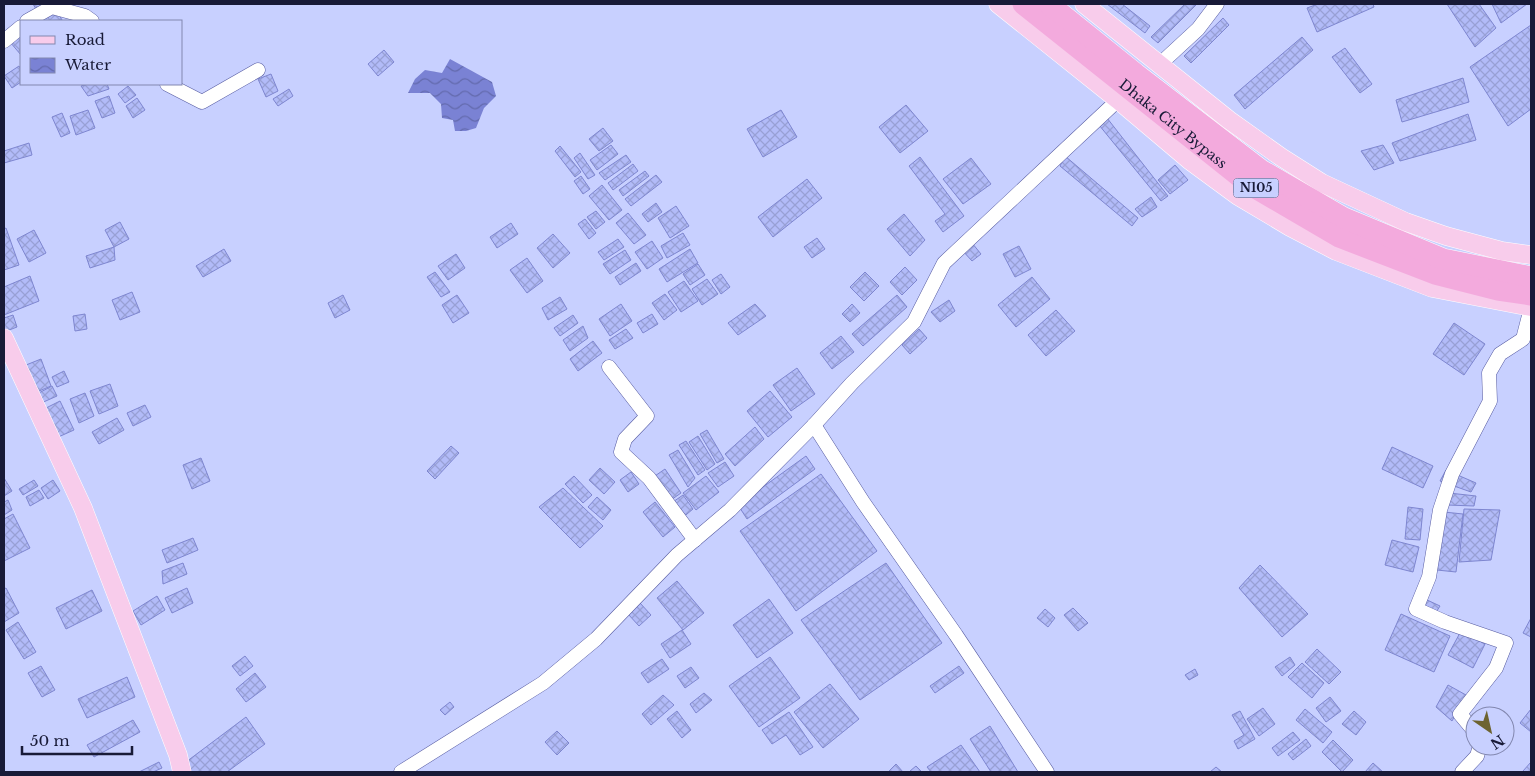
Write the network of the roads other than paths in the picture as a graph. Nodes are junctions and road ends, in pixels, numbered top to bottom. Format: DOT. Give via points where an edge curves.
graph roads {
  1 [pos="998,4"];
  2 [pos="1023,4"];
  3 [pos="1049,4"];
  4 [pos="1084,4"];
  5 [pos="1217,4"];
  6 [pos="28,20"];
  7 [pos="91,20"];
  8 [pos="20,28"];
  9 [pos="4,42"];
  10 [pos="1159,65"];
  11 [pos="258,70"];
  12 [pos="169,85"];
  13 [pos="1118,100"];
  14 [pos="1531,255"];
  15 [pos="1531,277"];
  16 [pos="1531,296"];
  17 [pos="1531,307"];
  18 [pos="4,338"];
  19 [pos="609,367"];
  20 [pos="814,425"];
  21 [pos="695,540"];
  22 [pos="1466,706"];
  23 [pos="1465,708"];
  24 [pos="1465,720"];
  25 [pos="1476,756"];
  26 [pos="182,772"];
  27 [pos="401,772"];
  28 [pos="1047,772"];
  29 [pos="1462,772"];
  1 -- 13 [label="main road"];
  2 -- 16 [label="highway, Dhaka City Bypass / N105" via="1250,185 1339,237 1435,274"];
  3 -- 15 [label="highway, Dhaka City Bypass / N105" via="1261,170 1344,218 1443,258"];
  4 -- 10 [label="main road"];
  5 -- 10 [label="street" via="1198,29"];
  6 -- 7 [label="street" via="52,7"];
  8 -- 9 [label="street"];
  10 -- 14 [label="main road" via="1280,157 1322,183 1406,222 1446,236"];
  11 -- 12 [label="street" via="202,102"];
  13 -- 17 [label="main road" via="1188,160 1238,196 1336,251 1432,288"];
  13 -- 20 [label="street" via="944,263 914,322"];
  17 -- 22 [label="street" via="1523,339 1500,354 1488,373 1490,401 1452,474 1440,510 1429,577 1416,609 1506,643 1496,668"];
  18 -- 26 [label="main road" via="83,508"];
  19 -- 21 [label="street" via="647,416 625,439 621,452 649,478"];
  20 -- 21 [label="street" via="730,510"];
  20 -- 28 [label="street"];
  21 -- 27 [label="street" via="596,639 542,683"];
  23 -- 24 [label="street" via="1460,714"];
  25 -- 29 [label="street"];
}
